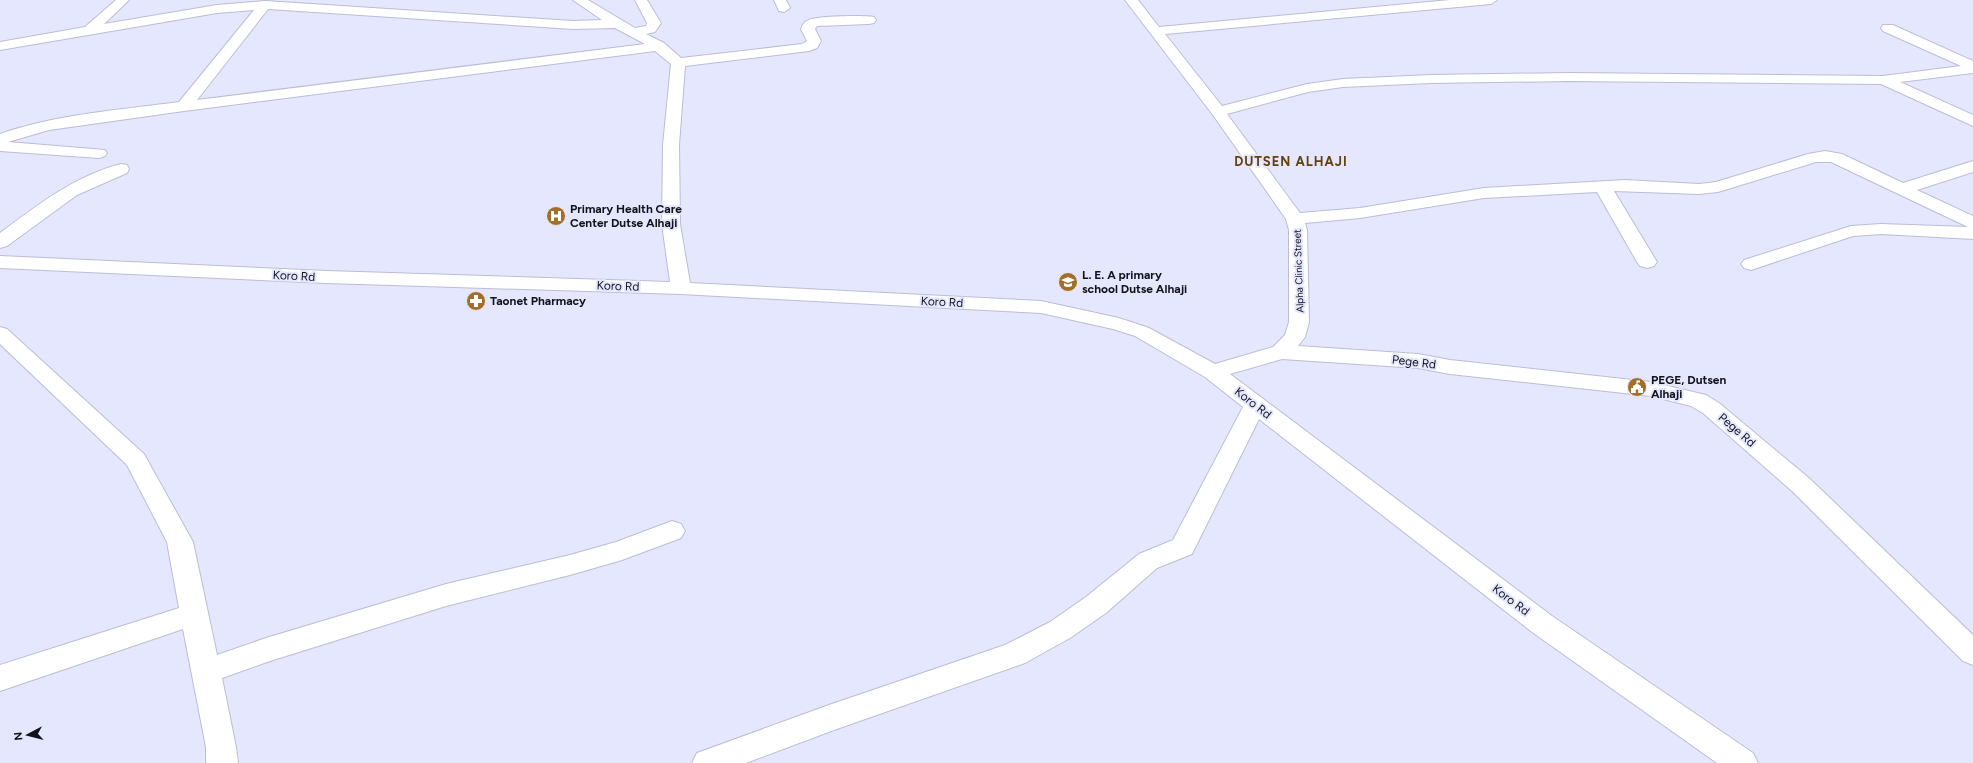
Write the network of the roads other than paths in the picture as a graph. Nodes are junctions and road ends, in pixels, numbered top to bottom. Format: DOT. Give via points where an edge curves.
graph roads {
  1 [pos="123,0"];
  2 [pos="580,0"];
  3 [pos="641,0"];
  4 [pos="1131,0"];
  5 [pos="1491,0"];
  6 [pos="265,5"];
  7 [pos="1364,6"];
  8 [pos="869,20"];
  9 [pos="617,24"];
  10 [pos="1888,28"];
  11 [pos="90,30"];
  12 [pos="1156,31"];
  13 [pos="633,32"];
  14 [pos="0,46"];
  15 [pos="659,46"];
  16 [pos="678,63"];
  17 [pos="1973,68"];
  18 [pos="1883,80"];
  19 [pos="184,106"];
  20 [pos="1218,112"];
  21 [pos="1973,121"];
  22 [pos="0,139"];
  23 [pos="0,146"];
  24 [pos="99,152"];
  25 [pos="1973,166"];
  26 [pos="121,169"];
  27 [pos="1602,186"];
  28 [pos="1902,189"];
  29 [pos="1295,219"];
  30 [pos="1973,222"];
  31 [pos="1973,233"];
  32 [pos="0,242"];
  33 [pos="0,262"];
  34 [pos="1647,262"];
  35 [pos="1751,264"];
  36 [pos="681,288"];
  37 [pos="0,334"];
  38 [pos="1281,352"];
  39 [pos="1213,372"];
  40 [pos="1255,405"];
  41 [pos="672,531"];
  42 [pos="193,615"];
  43 [pos="1973,653"];
  44 [pos="205,672"];
  45 [pos="0,678"];
  46 [pos="222,763"];
  47 [pos="708,763"];
  48 [pos="1742,763"];
  1 -- 11 [label="street"];
  2 -- 9 [label="street"];
  3 -- 13 [label="street" via="654,23 650,29"];
  4 -- 12 [label="street, Alpha Clinic Street"];
  5 -- 7 [label="street"];
  6 -- 9 [label="street" via="573,25"];
  6 -- 11 [label="street" via="217,9"];
  6 -- 19 [label="street"];
  7 -- 12 [label="street"];
  8 -- 16 [label="street" via="814,22 808,29 814,40 812,45 804,48"];
  9 -- 13 [label="street"];
  10 -- 17 [label="street"];
  11 -- 14 [label="street"];
  12 -- 20 [label="street, Alpha Clinic Street"];
  13 -- 15 [label="street"];
  15 -- 16 [label="street"];
  15 -- 19 [label="street"];
  16 -- 36 [label="street" via="671,145 671,224"];
  17 -- 18 [label="street"];
  18 -- 20 [label="street" via="1568,77 1424,79 1321,86"];
  18 -- 21 [label="street"];
  19 -- 22 [label="street" via="42,126"];
  20 -- 29 [label="street, Alpha Clinic Street"];
  23 -- 24 [label="street"];
  25 -- 28 [label="street"];
  26 -- 32 [label="street" via="71,191"];
  27 -- 28 [label="street" via="1635,185 1700,189 1718,187 1814,157 1825,156 1836,158"];
  27 -- 29 [label="street" via="1466,194 1360,212"];
  27 -- 34 [label="street"];
  28 -- 30 [label="street"];
  29 -- 38 [label="street, Alpha Clinic Street" via="1298,230 1299,322 1295,337"];
  31 -- 35 [label="street" via="1881,229 1851,231"];
  33 -- 36 [label="street, Koro Rd" via="319,277"];
  36 -- 39 [label="street, Koro Rd" via="1041,307 1119,324 1142,332"];
  37 -- 42 [label="street" via="136,460 180,542"];
  38 -- 39 [label="street, Alpha Clinic Street"];
  38 -- 43 [label="street, Pege Rd" via="1418,361 1450,367 1651,389 1698,400 1711,408 1801,485"];
  39 -- 40 [label="street, Koro Rd"];
  40 -- 47 [label="street" via="1183,547 1148,561 1096,605 1060,630 1015,654"];
  40 -- 48 [label="street, Koro Rd" via="1542,624"];
  41 -- 44 [label="street" via="622,550 570,565 446,595 266,650"];
  42 -- 44 [label="street"];
  42 -- 45 [label="street"];
  44 -- 46 [label="street"];
}
